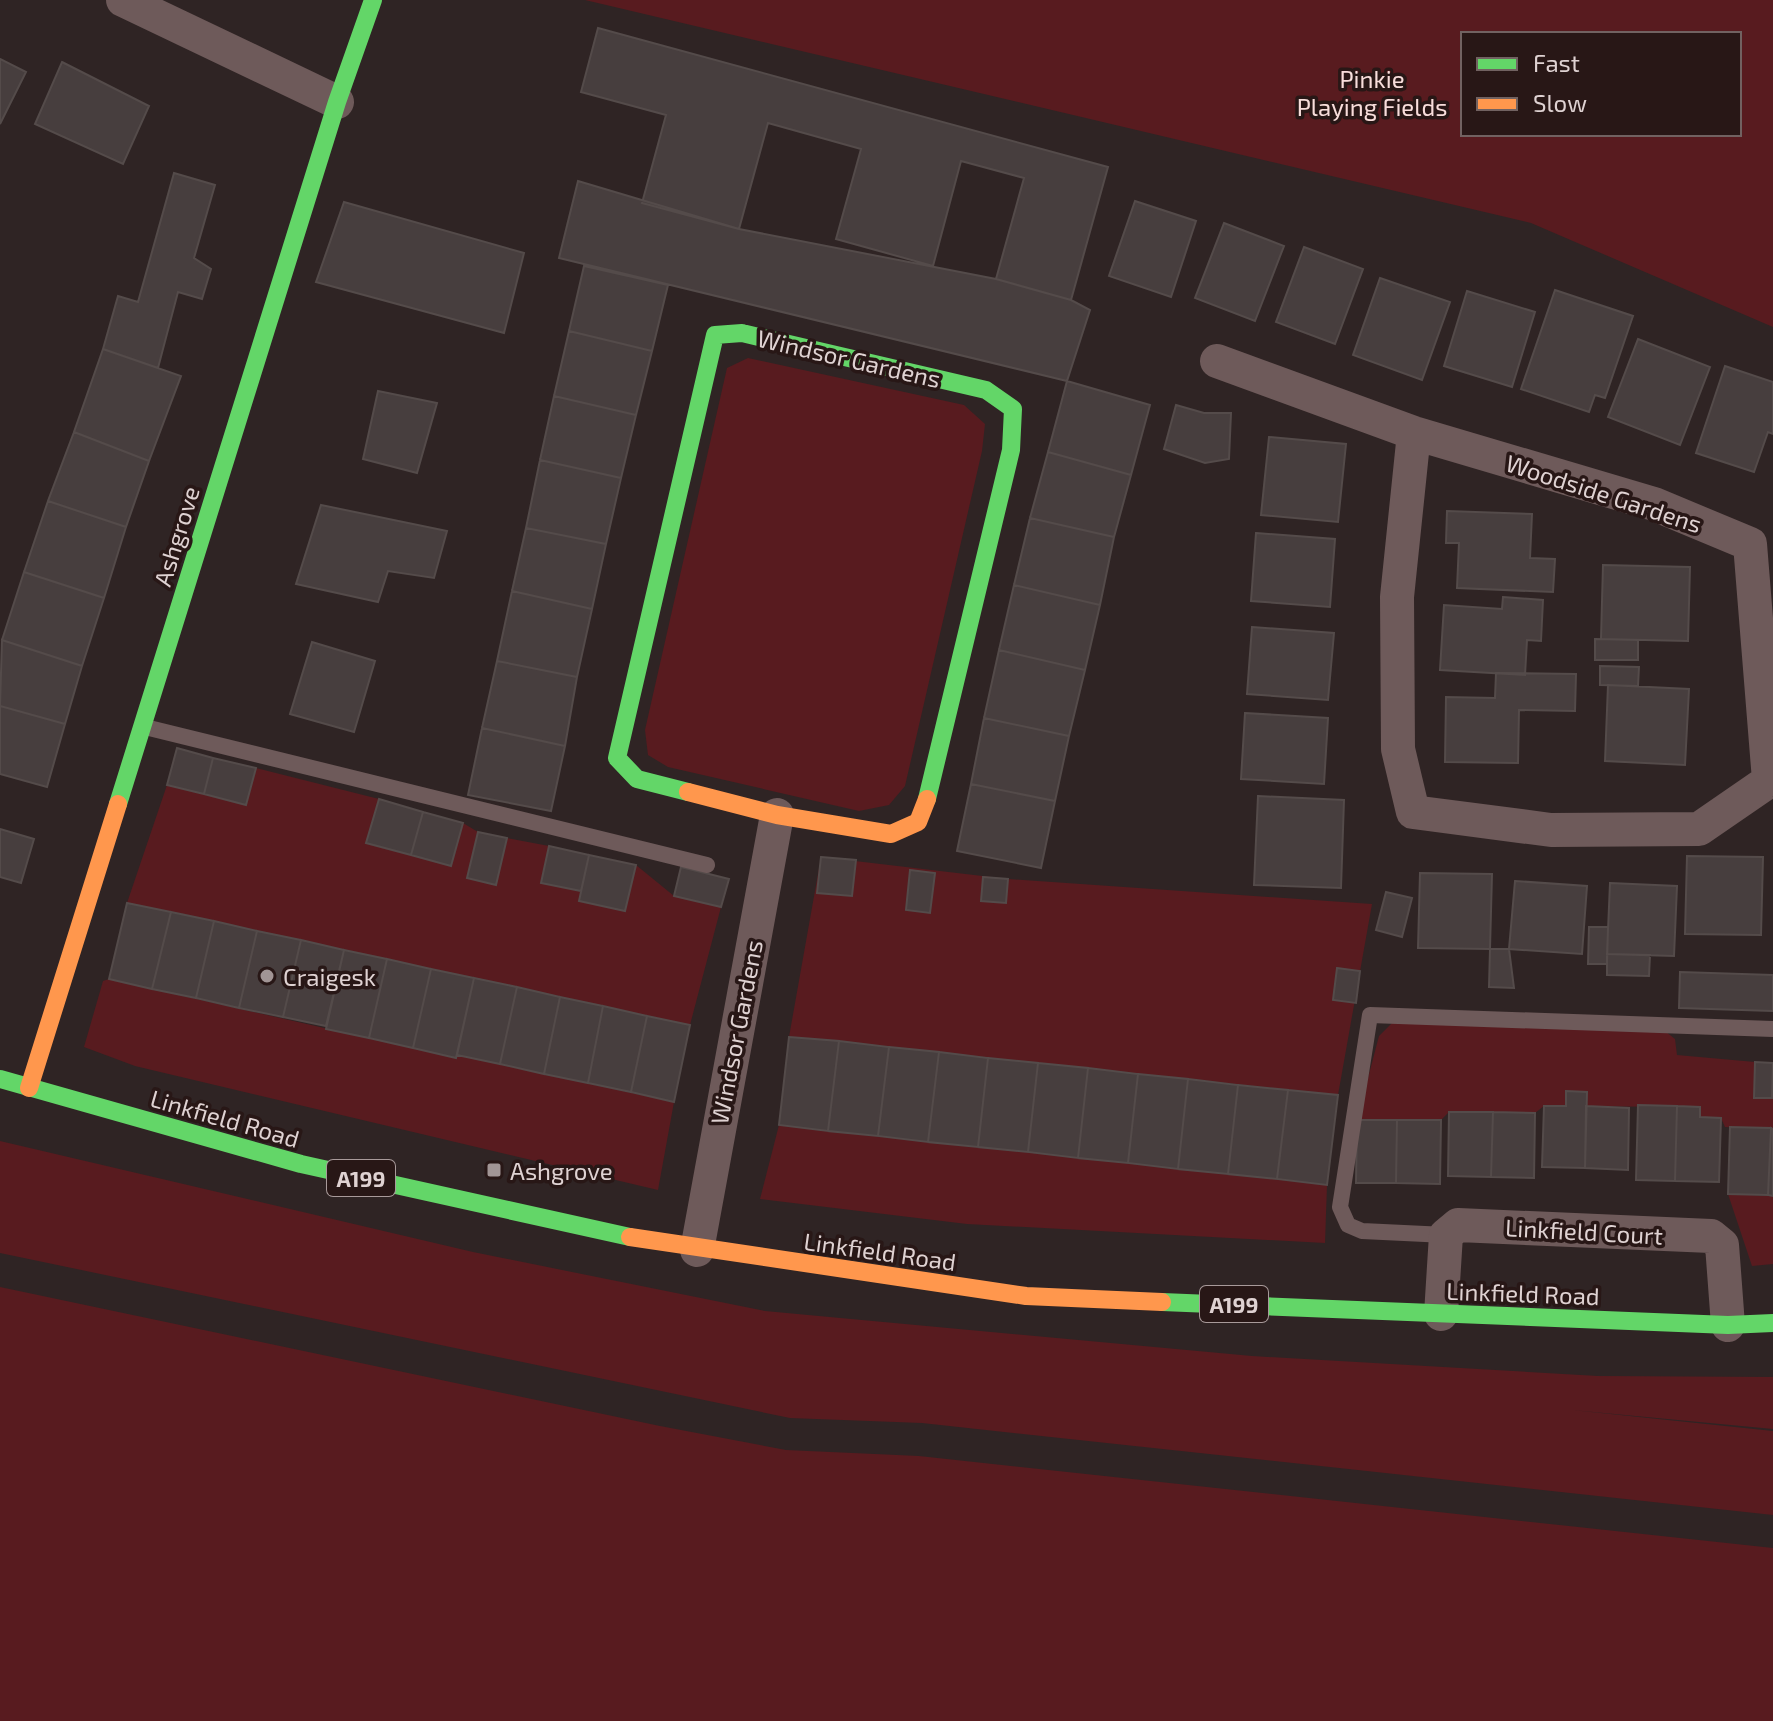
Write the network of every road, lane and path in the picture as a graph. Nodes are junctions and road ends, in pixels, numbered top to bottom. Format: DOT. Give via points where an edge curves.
graph roads {
  1 [pos="123,0"];
  2 [pos="373,0"];
  3 [pos="337,102"];
  4 [pos="1217,361"];
  5 [pos="1414,433"];
  6 [pos="142,726"];
  7 [pos="1771,779"];
  8 [pos="777,815"];
  9 [pos="707,865"];
  10 [pos="1773,1029"];
  11 [pos="0,1079"];
  12 [pos="29,1088"];
  13 [pos="1446,1235"];
  14 [pos="697,1250"];
  15 [pos="1441,1314"];
  16 [pos="1773,1323"];
  17 [pos="1728,1325"];
  1 -- 3 [label="street"];
  2 -- 3 [label="street, Ashgrove"];
  3 -- 6 [label="street, Ashgrove"];
  4 -- 5 [label="street, Woodside Gardens"];
  5 -- 7 [label="street, Woodside Gardens" via="1654,504 1750,544"];
  5 -- 7 [label="street, Woodside Gardens" via="1397,597 1398,749 1413,812 1551,830 1699,829"];
  6 -- 9 [label="lane"];
  6 -- 12 [label="street, Ashgrove"];
  8 -- 8 [label="street, Windsor Gardens" via="891,834 918,822 929,795 1011,450 1013,409 986,390 742,333 715,335 617,758 637,779"];
  8 -- 14 [label="street, Windsor Gardens"];
  10 -- 13 [label="lane" via="1370,1015 1340,1207 1348,1225 1362,1231"];
  11 -- 12 [label="street, Linkfield Road / A199"];
  12 -- 14 [label="street, Linkfield Road / A199" via="301,1164"];
  13 -- 15 [label="street"];
  13 -- 17 [label="street, Linkfield Court" via="1458,1225 1711,1236 1722,1245"];
  14 -- 15 [label="street, Linkfield Road / A199" via="1026,1296"];
  15 -- 17 [label="street, Linkfield Road / A199"];
  16 -- 17 [label="street, Linkfield Road / A199"];
}
